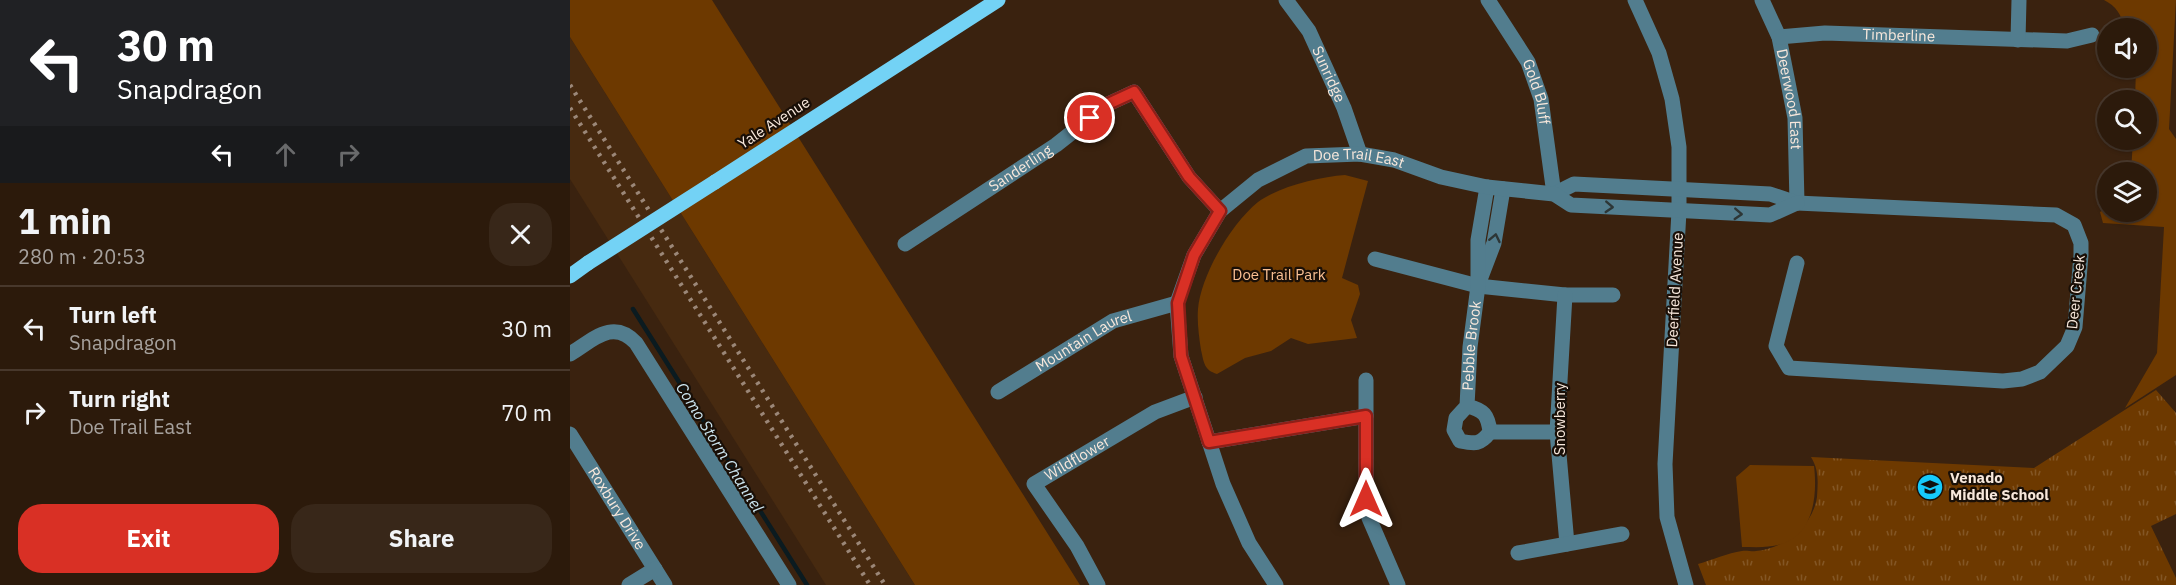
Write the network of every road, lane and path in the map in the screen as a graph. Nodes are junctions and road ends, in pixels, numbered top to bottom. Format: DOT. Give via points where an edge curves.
graph roads {
  1 [pos="998,0"];
  2 [pos="1286,0"];
  3 [pos="1488,0"];
  4 [pos="1635,0"];
  5 [pos="1762,0"];
  6 [pos="2019,0"];
  7 [pos="2092,35"];
  8 [pos="1779,37"];
  9 [pos="2018,40"];
  10 [pos="1360,154"];
  11 [pos="1486,187"];
  12 [pos="1503,189"];
  13 [pos="1680,190"];
  14 [pos="1554,194"];
  15 [pos="1797,203"];
  16 [pos="1220,211"];
  17 [pos="1679,211"];
  18 [pos="904,244"];
  19 [pos="1376,259"];
  20 [pos="1797,263"];
  21 [pos="570,276"];
  22 [pos="1478,286"];
  23 [pos="1565,295"];
  24 [pos="1613,295"];
  25 [pos="1178,303"];
  26 [pos="570,354"];
  27 [pos="1366,380"];
  28 [pos="998,392"];
  29 [pos="1195,397"];
  30 [pos="1467,406"];
  31 [pos="1366,416"];
  32 [pos="1490,432"];
  33 [pos="1557,432"];
  34 [pos="570,434"];
  35 [pos="1209,442"];
  36 [pos="1622,534"];
  37 [pos="1566,544"];
  38 [pos="1518,553"];
  39 [pos="655,568"];
  40 [pos="629,585"];
  41 [pos="665,585"];
  42 [pos="789,585"];
  43 [pos="1098,585"];
  44 [pos="1276,585"];
  45 [pos="1398,585"];
  46 [pos="1686,585"];
  1 -- 21 [label="main road, Yale Avenue, bridge"];
  2 -- 10 [label="street, Sunridge" via="1309,31"];
  3 -- 14 [label="street, Gold Bluff" via="1528,62 1541,99"];
  4 -- 13 [label="street, Deerfield Avenue" via="1659,53 1672,99"];
  5 -- 8 [label="street, Deerwood East"];
  6 -- 9 [label="street"];
  7 -- 9 [label="street, Timberline" via="2067,41"];
  8 -- 9 [label="street, Timberline" via="1825,33"];
  8 -- 15 [label="street, Deerwood East" via="1795,118"];
  10 -- 11 [label="street, Doe Trail East"];
  10 -- 16 [label="street, Doe Trail East" via="1306,156 1258,180"];
  11 -- 12 [label="street, Doe Trail East"];
  11 -- 22 [label="street, Pebble Brook" via="1478,240"];
  12 -- 14 [label="street, Doe Trail East"];
  22 -- 12 [label="street, Pebble Brook, one-way" via="1494,243"];
  13 -- 14 [label="street, Doe Trail East" via="1574,184"];
  13 -- 15 [label="street, Deer Creek" via="1770,194"];
  13 -- 17 [label="street, Deerfield Avenue"];
  14 -- 17 [label="street, Doe Trail East, one-way" via="1571,205"];
  17 -- 15 [label="street, Deer Creek, one-way" via="1770,215"];
  15 -- 20 [label="street, Deer Creek" via="2056,215 2074,225 2081,243 2075,327 2067,346 2056,358 2040,372 2022,379 1789,368 1776,346"];
  16 -- 18 [label="street, Sanderling" via="1189,177 1134,92 1108,104 1056,145"];
  16 -- 25 [label="street, Doe Trail East" via="1194,255"];
  17 -- 46 [label="street, Deerfield Avenue" via="1665,464 1667,517"];
  19 -- 22 [label="street"];
  22 -- 23 [label="street"];
  22 -- 30 [label="street, Pebble Brook"];
  23 -- 24 [label="street"];
  23 -- 33 [label="street, Snowberry"];
  25 -- 28 [label="street, Mountain Laurel" via="1113,321"];
  25 -- 29 [label="street, Doe Trail East" via="1181,356"];
  26 -- 42 [label="street" via="607,332 628,334"];
  27 -- 31 [label="street"];
  29 -- 35 [label="street, Doe Trail East"];
  29 -- 43 [label="street, Wildflower" via="1155,412 1034,484 1077,546"];
  30 -- 32 [label="street, Pebble Brook" via="1480,409 1488,417"];
  30 -- 32 [label="street, Pebble Brook" via="1456,418 1454,430 1460,441 1474,444"];
  31 -- 35 [label="street"];
  31 -- 45 [label="street" via="1369,518"];
  32 -- 33 [label="street, Pebble Brook"];
  33 -- 37 [label="street, Snowberry"];
  34 -- 39 [label="street, Roxbury Drive"];
  35 -- 44 [label="street, Doe Trail East" via="1249,543"];
  36 -- 37 [label="street"];
  37 -- 38 [label="street"];
  39 -- 40 [label="street"];
  39 -- 41 [label="street, Roxbury Drive"];
}
